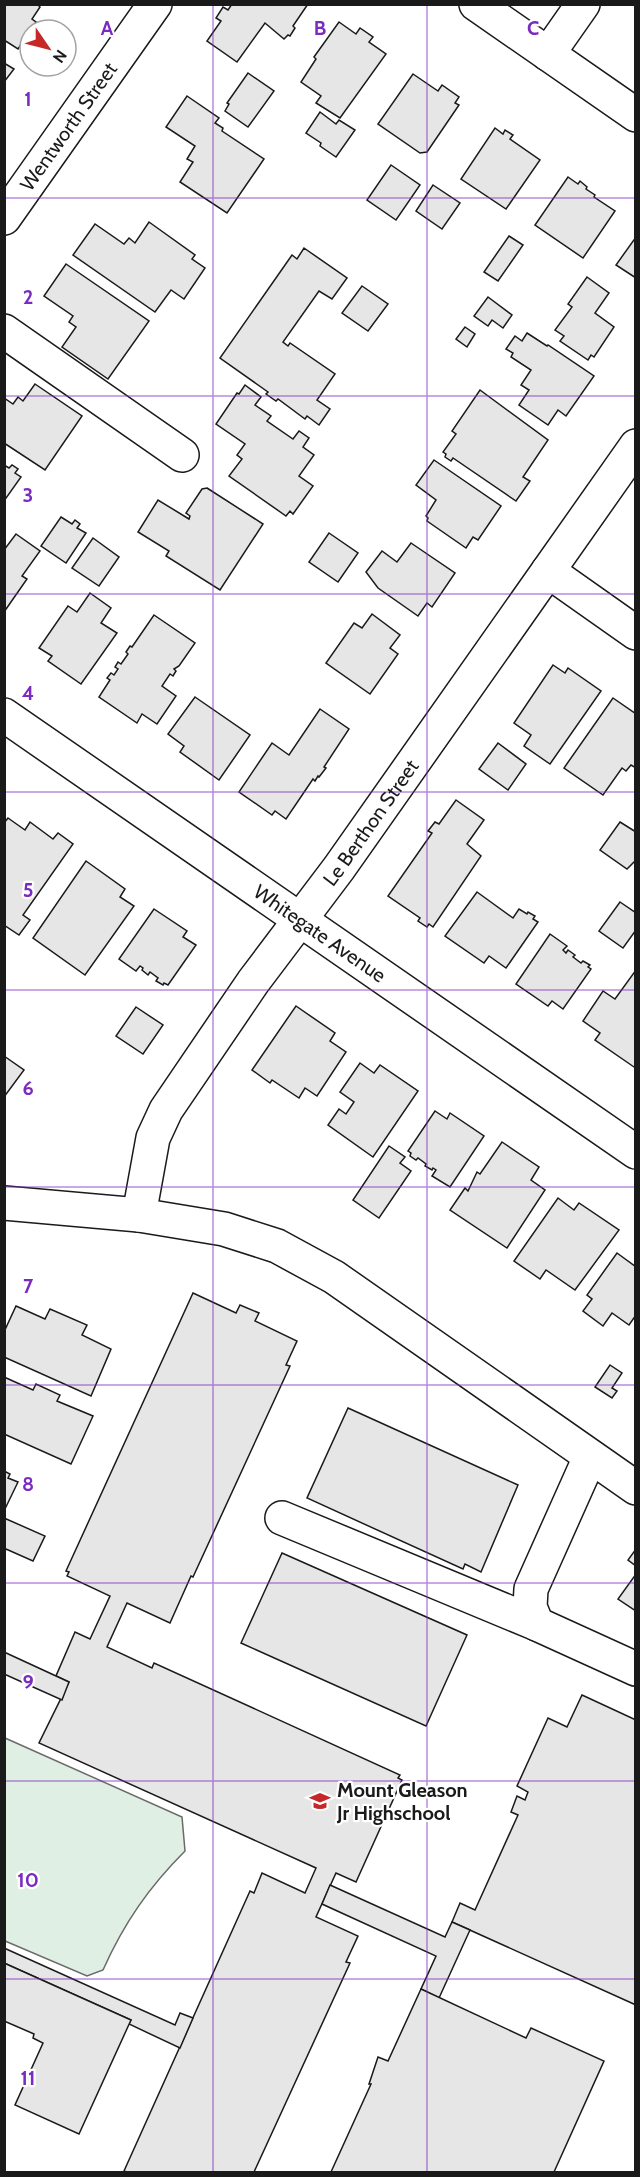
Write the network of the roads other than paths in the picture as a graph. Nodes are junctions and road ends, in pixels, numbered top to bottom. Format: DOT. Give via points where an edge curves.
graph roads {
  1 [pos="155,4"];
  2 [pos="476,4"];
  3 [pos="583,4"];
  4 [pos="548,54"];
  5 [pos="636,115"];
  6 [pos="4,218"];
  7 [pos="4,331"];
  8 [pos="636,446"];
  9 [pos="182,455"];
  10 [pos="548,572"];
  11 [pos="636,633"];
  12 [pos="4,715"];
  13 [pos="301,920"];
  14 [pos="636,1152"];
  15 [pos="4,1203"];
  16 [pos="139,1215"];
  17 [pos="590,1457"];
  18 [pos="636,1488"];
  19 [pos="282,1518"];
  20 [pos="537,1624"];
  21 [pos="636,1669"];
  1 -- 6 [label="street, Wentworth Street"];
  2 -- 4 [label="street"];
  3 -- 4 [label="street"];
  4 -- 5 [label="street"];
  7 -- 9 [label="street"];
  8 -- 10 [label="street, Le Berthon Street"];
  10 -- 11 [label="street"];
  10 -- 13 [label="street, Le Berthon Street"];
  12 -- 13 [label="street, Whitegate Avenue"];
  13 -- 14 [label="street, Whitegate Avenue"];
  13 -- 16 [label="street, Le Berthon Street" via="253,982 166,1110 150,1148"];
  15 -- 16 [label="street"];
  16 -- 17 [label="street" via="224,1229 277,1246 305,1260 334,1276"];
  17 -- 18 [label="street"];
  17 -- 20 [label="street" via="531,1589 530,1607"];
  19 -- 20 [label="street"];
  20 -- 21 [label="street"];
}
